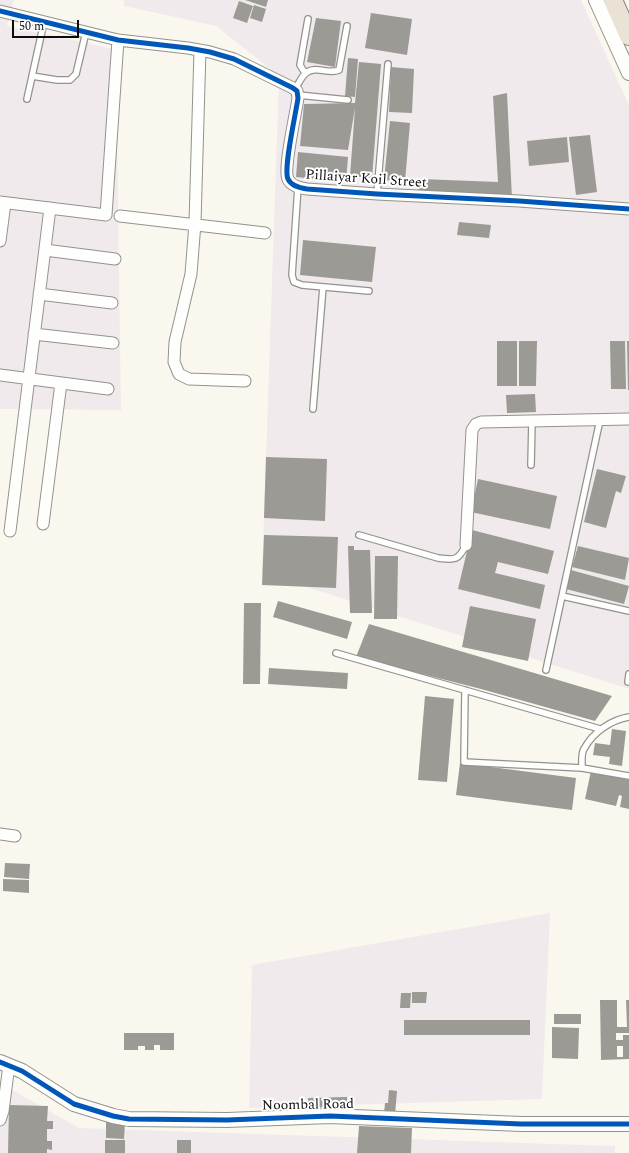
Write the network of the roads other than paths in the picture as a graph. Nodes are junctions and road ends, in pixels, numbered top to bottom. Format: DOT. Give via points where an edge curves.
graph roads {
  1 [pos="596,0"];
  2 [pos="613,0"];
  3 [pos="0,11"];
  4 [pos="308,19"];
  5 [pos="44,22"];
  6 [pos="347,26"];
  7 [pos="86,32"];
  8 [pos="629,36"];
  9 [pos="118,40"];
  10 [pos="200,50"];
  11 [pos="388,64"];
  12 [pos="306,73"];
  13 [pos="629,73"];
  14 [pos="32,76"];
  15 [pos="296,92"];
  16 [pos="27,99"];
  17 [pos="348,100"];
  18 [pos="298,187"];
  19 [pos="377,194"];
  20 [pos="2,202"];
  21 [pos="50,208"];
  22 [pos="629,209"];
  23 [pos="120,216"];
  24 [pos="194,225"];
  25 [pos="265,233"];
  26 [pos="0,240"];
  27 [pos="45,250"];
  28 [pos="115,259"];
  29 [pos="322,287"];
  30 [pos="369,291"];
  31 [pos="40,294"];
  32 [pos="112,303"];
  33 [pos="34,334"];
  34 [pos="113,343"];
  35 [pos="0,375"];
  36 [pos="29,378"];
  37 [pos="245,381"];
  38 [pos="61,383"];
  39 [pos="108,389"];
  40 [pos="313,409"];
  41 [pos="629,419"];
  42 [pos="600,420"];
  43 [pos="532,421"];
  44 [pos="531,465"];
  45 [pos="43,524"];
  46 [pos="10,531"];
  47 [pos="359,535"];
  48 [pos="466,545"];
  49 [pos="562,596"];
  50 [pos="629,611"];
  51 [pos="336,653"];
  52 [pos="546,670"];
  53 [pos="629,674"];
  54 [pos="628,682"];
  55 [pos="465,690"];
  56 [pos="629,717"];
  57 [pos="600,729"];
  58 [pos="582,768"];
  59 [pos="629,776"];
  60 [pos="0,834"];
  61 [pos="15,836"];
  62 [pos="5,1063"];
  63 [pos="0,1120"];
  64 [pos="629,1124"];
  1 -- 13 [label="street"];
  2 -- 8 [label="highway"];
  3 -- 5 [label="street"];
  4 -- 12 [label="lane" via="300,65"];
  5 -- 7 [label="street"];
  5 -- 14 [label="lane"];
  6 -- 12 [label="lane" via="339,70 336,72 316,69"];
  7 -- 9 [label="street"];
  7 -- 14 [label="lane" via="76,74 70,80"];
  9 -- 10 [label="street"];
  9 -- 21 [label="street" via="106,216"];
  10 -- 15 [label="street" via="234,59"];
  10 -- 24 [label="street"];
  11 -- 19 [label="lane"];
  12 -- 15 [label="lane"];
  14 -- 16 [label="lane"];
  15 -- 17 [label="lane"];
  15 -- 18 [label="street, Pillaiyar Koil Street" via="287,174 290,182"];
  18 -- 19 [label="street, Pillaiyar Koil Street"];
  18 -- 29 [label="lane" via="292,275 294,282"];
  19 -- 22 [label="street, Pillaiyar Koil Street"];
  20 -- 21 [label="street"];
  20 -- 26 [label="street"];
  21 -- 27 [label="street"];
  23 -- 24 [label="street"];
  24 -- 25 [label="street"];
  24 -- 37 [label="street" via="191,274 175,342 174,362 179,374 189,379"];
  27 -- 28 [label="street"];
  27 -- 31 [label="street"];
  29 -- 30 [label="lane"];
  29 -- 40 [label="lane"];
  31 -- 32 [label="street"];
  31 -- 33 [label="street"];
  33 -- 34 [label="street"];
  33 -- 36 [label="street"];
  35 -- 36 [label="street"];
  36 -- 38 [label="street"];
  36 -- 46 [label="street"];
  38 -- 39 [label="street"];
  38 -- 45 [label="street"];
  41 -- 42 [label="street"];
  42 -- 43 [label="street"];
  42 -- 49 [label="lane"];
  43 -- 44 [label="lane"];
  43 -- 48 [label="street" via="481,422 472,430"];
  47 -- 48 [label="lane" via="438,558 458,558"];
  49 -- 50 [label="lane"];
  49 -- 52 [label="lane"];
  51 -- 55 [label="lane"];
  53 -- 54 [label="lane"];
  55 -- 57 [label="lane"];
  55 -- 58 [label="lane" via="464,762"];
  56 -- 57 [label="lane"];
  57 -- 58 [label="lane" via="583,750"];
  58 -- 59 [label="lane"];
  60 -- 61 [label="street"];
  62 -- 63 [label="street" via="3,1111"];
  62 -- 64 [label="street, Noombal Road" via="74,1104 129,1119 227,1120 330,1116 522,1124"];
}
